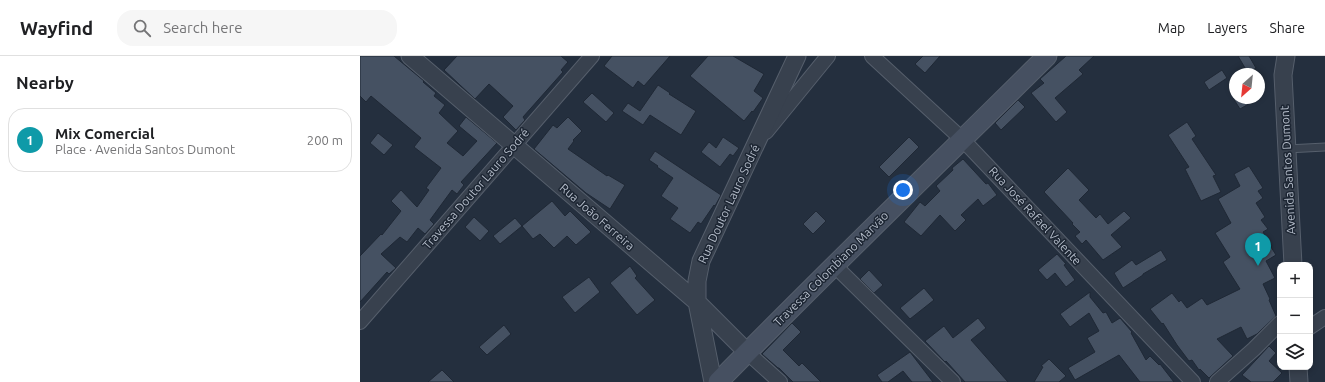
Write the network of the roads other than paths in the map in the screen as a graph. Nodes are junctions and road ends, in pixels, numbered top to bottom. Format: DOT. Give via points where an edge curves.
graph roads {
  1 [pos="410,56"];
  2 [pos="592,56"];
  3 [pos="797,56"];
  4 [pos="828,56"];
  5 [pos="872,56"];
  6 [pos="1046,56"];
  7 [pos="1276,56"];
  8 [pos="1286,56"];
  9 [pos="1283,74"];
  10 [pos="963,140"];
  11 [pos="756,144"];
  12 [pos="514,146"];
  13 [pos="1325,147"];
  14 [pos="1287,149"];
  15 [pos="1293,262"];
  16 [pos="834,265"];
  17 [pos="697,302"];
  18 [pos="1325,317"];
  19 [pos="360,322"];
  20 [pos="1313,325"];
  21 [pos="1277,326"];
  22 [pos="747,352"];
  23 [pos="1298,370"];
  24 [pos="713,382"];
  25 [pos="718,382"];
  26 [pos="780,382"];
  27 [pos="953,382"];
  28 [pos="1192,382"];
  29 [pos="1217,382"];
  30 [pos="1299,382"];
  1 -- 12 [label="street, Rua João Ferreira"];
  2 -- 12 [label="street, Travessa Doutor Lauro Sodré"];
  3 -- 11 [label="street, Rua Doutor Lauro Sodré"];
  4 -- 11 [label="street"];
  5 -- 10 [label="street, Rua José Rafael Valente"];
  6 -- 10 [label="main road, Travessa Colombiano Marvão"];
  7 -- 9 [label="street, Avenida Santos Dumont"];
  8 -- 9 [label="street, Avenida Santos Dumont"];
  9 -- 14 [label="street, Avenida Santos Dumont"];
  10 -- 16 [label="main road, Travessa Colombiano Marvão"];
  10 -- 28 [label="street, Rua José Rafael Valente"];
  11 -- 17 [label="street, Rua Doutor Lauro Sodré" via="701,261 697,281"];
  12 -- 17 [label="street, Rua João Ferreira"];
  12 -- 19 [label="street, Travessa Doutor Lauro Sodré"];
  13 -- 14 [label="lane"];
  14 -- 15 [label="street, Avenida Santos Dumont"];
  16 -- 22 [label="main road, Travessa Colombiano Marvão"];
  16 -- 27 [label="street"];
  17 -- 22 [label="street, Rua João Ferreira"];
  17 -- 24 [label="street, Rua Doutor Lauro Sodré"];
  18 -- 20 [label="street"];
  21 -- 29 [label="street"];
  22 -- 25 [label="main road, Travessa Colombiano Marvão"];
  22 -- 26 [label="street, Rua João Ferreira"];
  23 -- 30 [label="street"];
}
